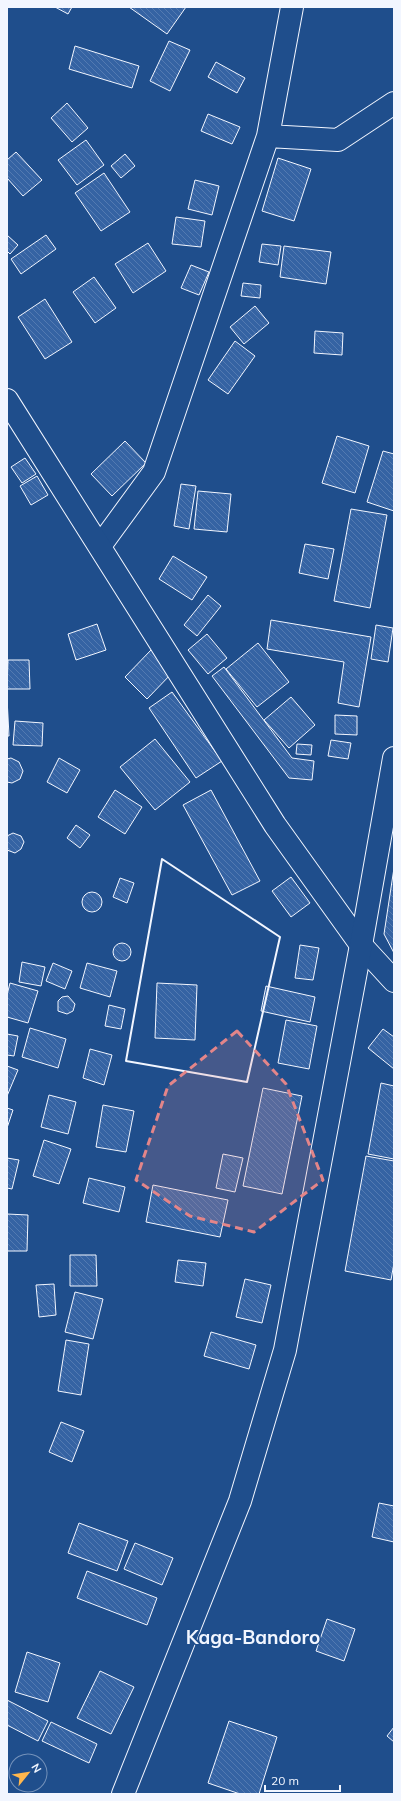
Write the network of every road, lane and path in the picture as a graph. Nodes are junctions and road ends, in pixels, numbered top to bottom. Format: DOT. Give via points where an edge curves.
graph roads {
  1 [pos="292,7"];
  2 [pos="394,103"];
  3 [pos="268,136"];
  4 [pos="7,400"];
  5 [pos="100,546"];
  6 [pos="394,758"];
  7 [pos="361,946"];
  8 [pos="394,981"];
  9 [pos="123,1794"];
  1 -- 3 [label="street"];
  2 -- 3 [label="street" via="338,140"];
  3 -- 5 [label="street" via="154,472"];
  4 -- 5 [label="street"];
  5 -- 7 [label="street" via="276,825"];
  6 -- 7 [label="street"];
  7 -- 8 [label="street"];
  7 -- 9 [label="street" via="285,1350 240,1500"];
}
